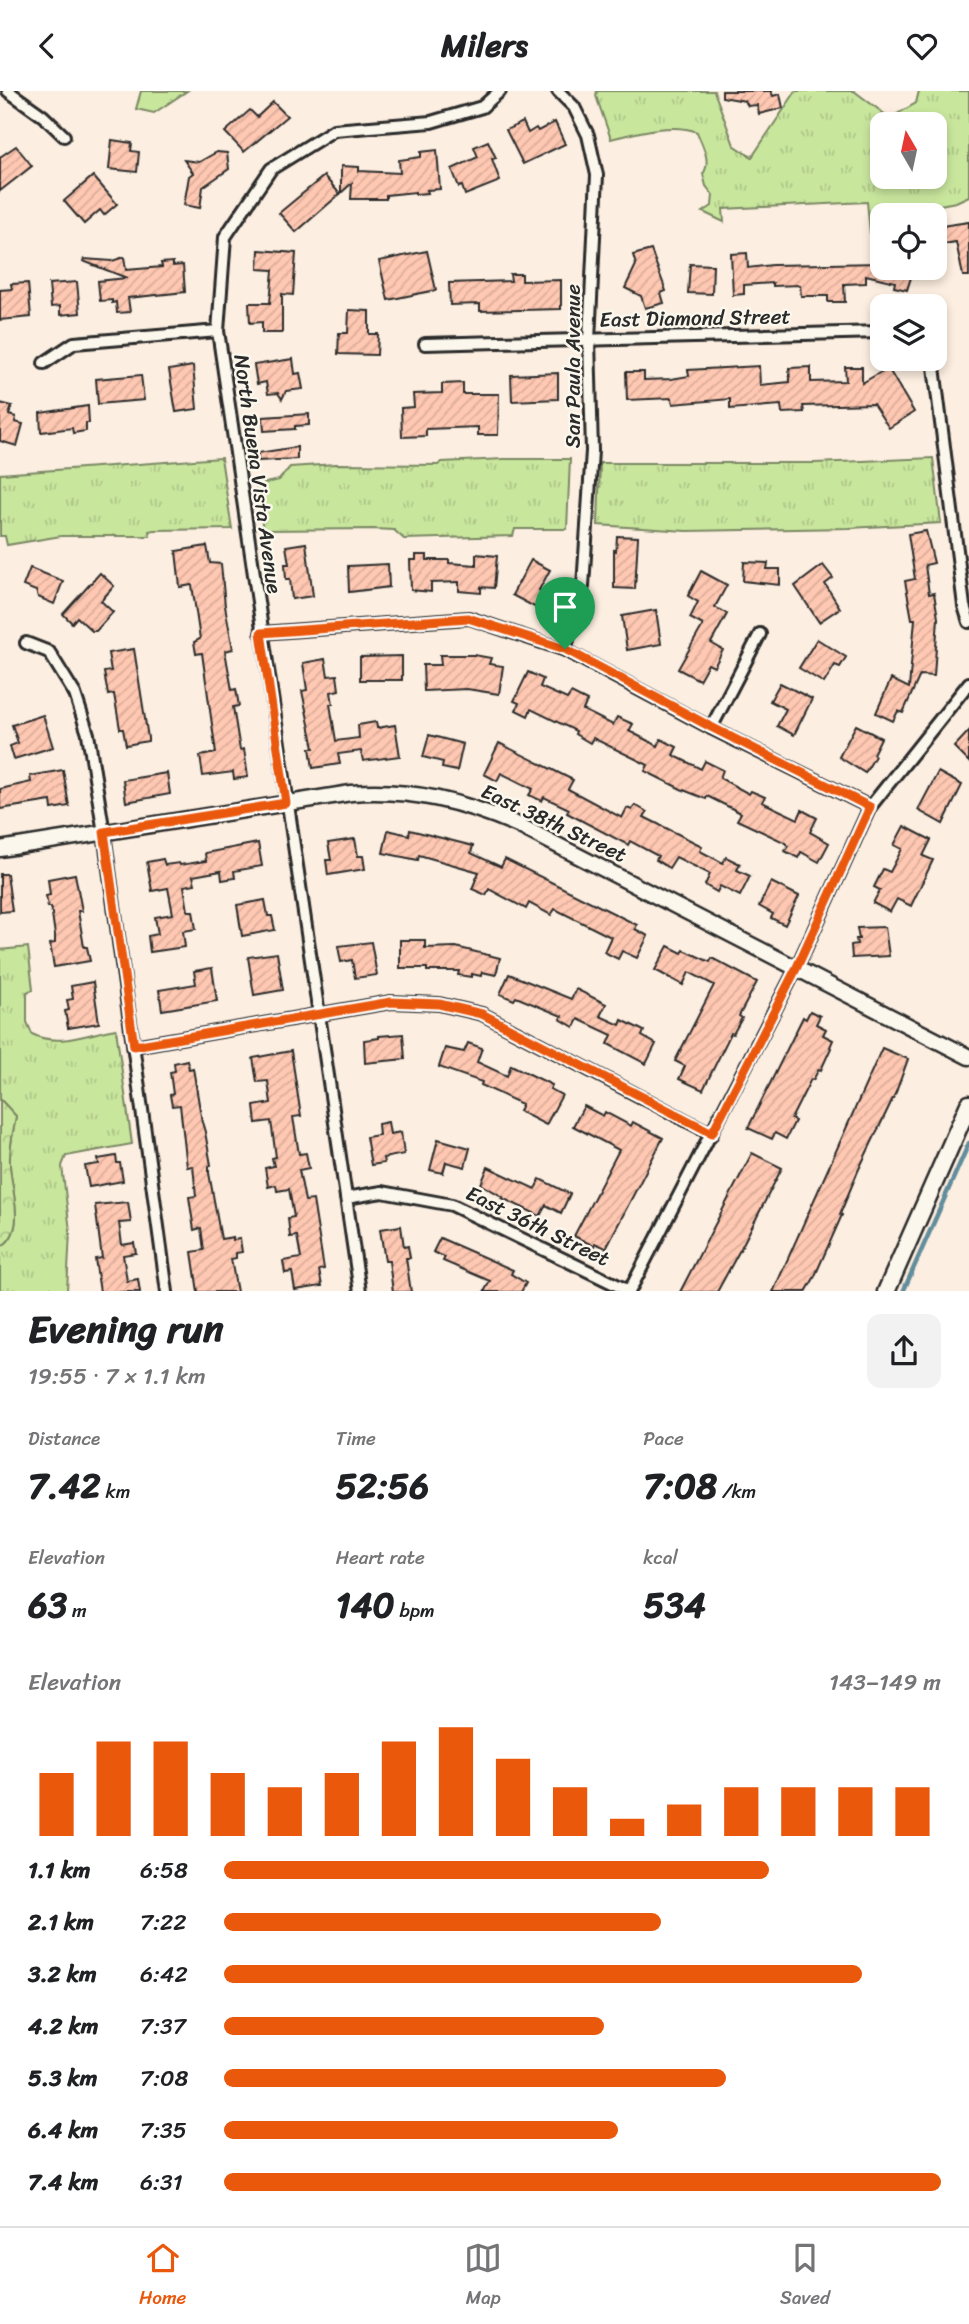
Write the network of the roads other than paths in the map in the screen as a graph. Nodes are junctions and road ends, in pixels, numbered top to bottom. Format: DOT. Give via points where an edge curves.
graph roads {
  1 [pos="8,91"];
  2 [pos="500,91"];
  3 [pos="558,91"];
  4 [pos="64,136"];
  5 [pos="218,331"];
  6 [pos="870,332"];
  7 [pos="589,340"];
  8 [pos="425,344"];
  9 [pos="44,363"];
  10 [pos="935,371"];
  11 [pos="969,622"];
  12 [pos="261,633"];
  13 [pos="760,634"];
  14 [pos="26,643"];
  15 [pos="565,649"];
  16 [pos="969,683"];
  17 [pos="711,727"];
  18 [pos="286,803"];
  19 [pos="870,807"];
  20 [pos="104,832"];
  21 [pos="0,849"];
  22 [pos="797,967"];
  23 [pos="318,1013"];
  24 [pos="134,1046"];
  25 [pos="969,1057"];
  26 [pos="969,1104"];
  27 [pos="712,1133"];
  28 [pos="346,1198"];
  29 [pos="167,1291"];
  30 [pos="360,1291"];
  31 [pos="629,1291"];
  32 [pos="886,1291"];
  1 -- 4 [label="street"];
  2 -- 5 [label="street, North Buena Vista Avenue" via="482,107 431,122 334,130 271,169 225,237"];
  3 -- 7 [label="street, San Paula Avenue" via="589,135 597,175"];
  5 -- 9 [label="street" via="74,344"];
  5 -- 12 [label="street, North Buena Vista Avenue"];
  6 -- 7 [label="street, East Diamond Street"];
  7 -- 8 [label="street, East Diamond Street"];
  7 -- 15 [label="street, San Paula Avenue" via="592,451 583,586"];
  10 -- 11 [label="street"];
  12 -- 15 [label="street" via="468,618"];
  12 -- 18 [label="street, North Buena Vista Avenue"];
  13 -- 17 [label="street"];
  14 -- 20 [label="street" via="49,652 75,694 88,734"];
  15 -- 17 [label="street"];
  16 -- 19 [label="street"];
  17 -- 19 [label="street"];
  18 -- 20 [label="street, East 38th Street"];
  18 -- 22 [label="street, East 38th Street" via="376,791 462,804 518,825"];
  18 -- 23 [label="street, North Buena Vista Avenue"];
  19 -- 22 [label="street"];
  20 -- 21 [label="street, East 38th Street"];
  20 -- 24 [label="street"];
  22 -- 25 [label="street, East 38th Street"];
  22 -- 27 [label="street"];
  23 -- 24 [label="street"];
  23 -- 27 [label="street" via="391,1002 439,1004 482,1014"];
  23 -- 28 [label="street, North Buena Vista Avenue"];
  24 -- 29 [label="street"];
  26 -- 32 [label="main road"];
  27 -- 31 [label="street"];
  28 -- 30 [label="street, North Buena Vista Avenue"];
  28 -- 31 [label="street, East 36th Street" via="382,1192 452,1205"];
}
